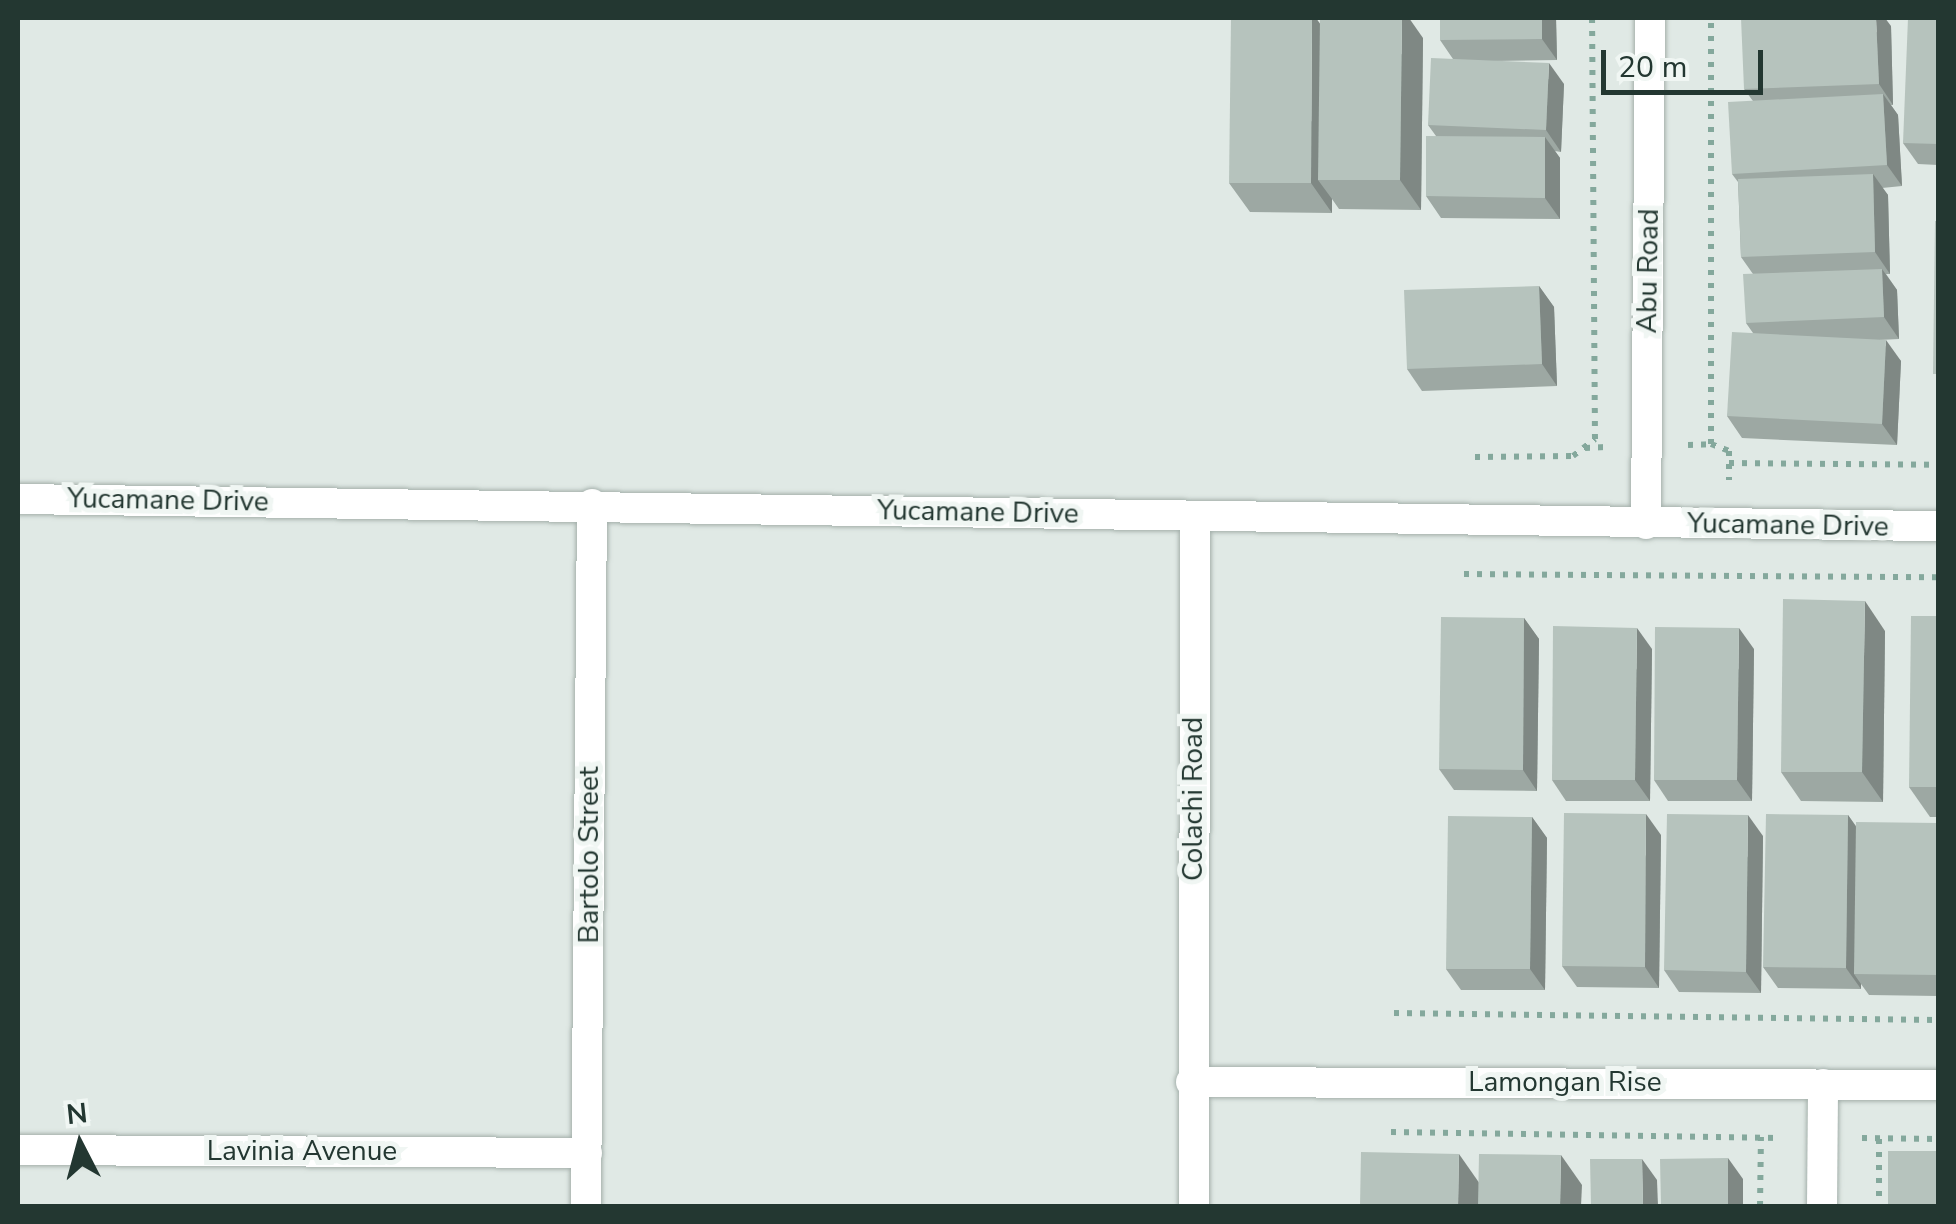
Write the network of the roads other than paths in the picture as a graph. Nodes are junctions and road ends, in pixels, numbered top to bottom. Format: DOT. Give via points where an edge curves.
graph roads {
  1 [pos="1650,18"];
  2 [pos="18,499"];
  3 [pos="592,504"];
  4 [pos="1195,517"];
  5 [pos="1646,524"];
  6 [pos="1938,526"];
  7 [pos="1192,1082"];
  8 [pos="1823,1084"];
  9 [pos="1938,1085"];
  10 [pos="18,1150"];
  11 [pos="587,1152"];
  12 [pos="586,1206"];
  13 [pos="1194,1206"];
  14 [pos="1822,1206"];
  1 -- 5 [label="street, Abu Road"];
  2 -- 3 [label="street, Yucamane Drive"];
  3 -- 4 [label="street, Yucamane Drive"];
  3 -- 11 [label="street, Bartolo Street"];
  4 -- 5 [label="street, Yucamane Drive"];
  4 -- 7 [label="street, Colachi Road"];
  5 -- 6 [label="street, Yucamane Drive"];
  7 -- 8 [label="street, Lamongan Rise"];
  7 -- 13 [label="street, Colachi Road"];
  8 -- 9 [label="street, Lamongan Rise"];
  8 -- 14 [label="street"];
  10 -- 11 [label="street, Lavinia Avenue"];
  11 -- 12 [label="street, Bartolo Street"];
}
